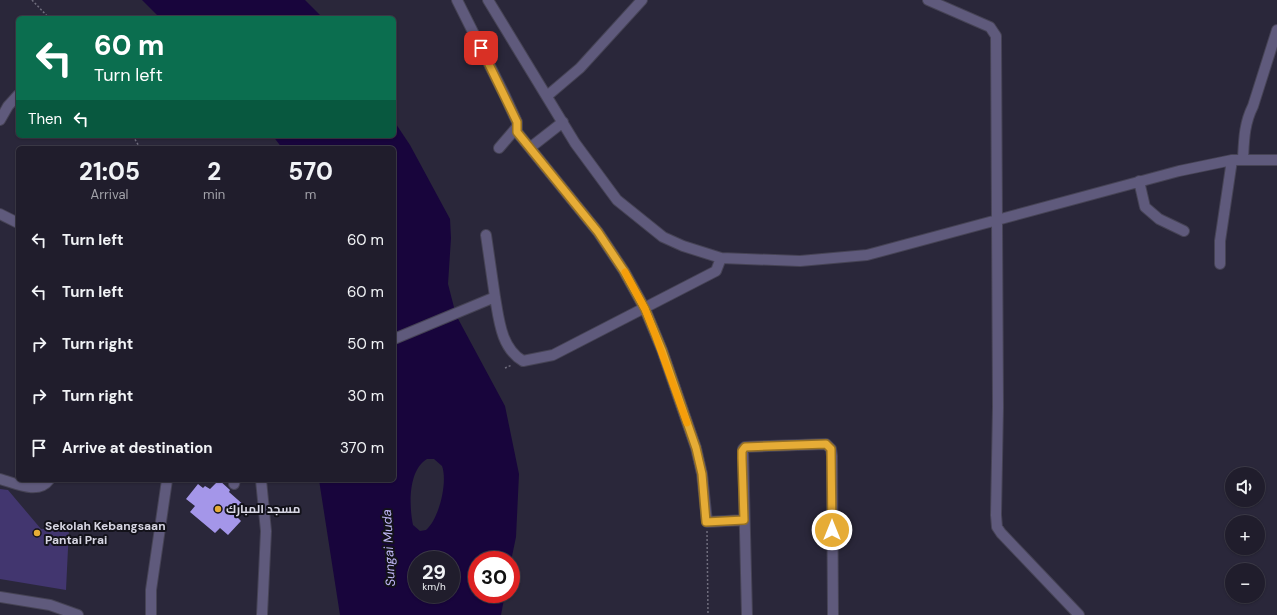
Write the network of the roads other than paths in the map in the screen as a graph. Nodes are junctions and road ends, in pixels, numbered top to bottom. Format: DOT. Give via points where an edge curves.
graph roads {
  1 [pos="457,0"];
  2 [pos="488,0"];
  3 [pos="642,0"];
  4 [pos="928,0"];
  5 [pos="1277,30"];
  6 [pos="547,96"];
  7 [pos="16,97"];
  8 [pos="0,120"];
  9 [pos="563,122"];
  10 [pos="517,127"];
  11 [pos="531,147"];
  12 [pos="499,148"];
  13 [pos="1232,160"];
  14 [pos="1243,160"];
  15 [pos="1277,160"];
  16 [pos="1139,181"];
  17 [pos="0,214"];
  18 [pos="997,221"];
  19 [pos="16,223"];
  20 [pos="1184,231"];
  21 [pos="486,235"];
  22 [pos="721,258"];
  23 [pos="1220,264"];
  24 [pos="495,297"];
  25 [pos="645,309"];
  26 [pos="396,338"];
  27 [pos="0,479"];
  28 [pos="47,482"];
  29 [pos="167,482"];
  30 [pos="261,482"];
  31 [pos="744,520"];
  32 [pos="0,597"];
  33 [pos="74,614"];
  34 [pos="151,615"];
  35 [pos="262,615"];
  36 [pos="747,615"];
  37 [pos="833,615"];
  38 [pos="1079,615"];
  1 -- 10 [label="street" via="505,96"];
  2 -- 6 [label="street"];
  3 -- 6 [label="street" via="580,68"];
  4 -- 18 [label="street" via="990,27 996,36"];
  5 -- 14 [label="street" via="1247,118"];
  6 -- 9 [label="street"];
  7 -- 8 [label="street"];
  9 -- 11 [label="street"];
  9 -- 22 [label="street" via="617,200 663,237"];
  10 -- 11 [label="street" via="517,132"];
  10 -- 12 [label="street"];
  11 -- 25 [label="street" via="582,210 617,259"];
  13 -- 14 [label="street"];
  13 -- 16 [label="street"];
  13 -- 23 [label="street" via="1220,241"];
  14 -- 15 [label="street"];
  16 -- 18 [label="street"];
  16 -- 20 [label="street" via="1143,202 1151,213"];
  17 -- 19 [label="street"];
  18 -- 22 [label="street" via="867,255 800,261"];
  18 -- 38 [label="street" via="997,527"];
  21 -- 24 [label="street"];
  22 -- 25 [label="street" via="716,271"];
  24 -- 25 [label="street" via="502,333 511,351 523,360 553,355"];
  24 -- 26 [label="street"];
  25 -- 31 [label="street" via="696,448 702,474 706,522"];
  27 -- 28 [label="street" via="36,488"];
  29 -- 34 [label="street" via="151,590"];
  30 -- 35 [label="street" via="266,531"];
  31 -- 36 [label="street"];
  31 -- 37 [label="street" via="742,451 745,447 826,444 830,446"];
  32 -- 33 [label="street" via="50,605"];
}
